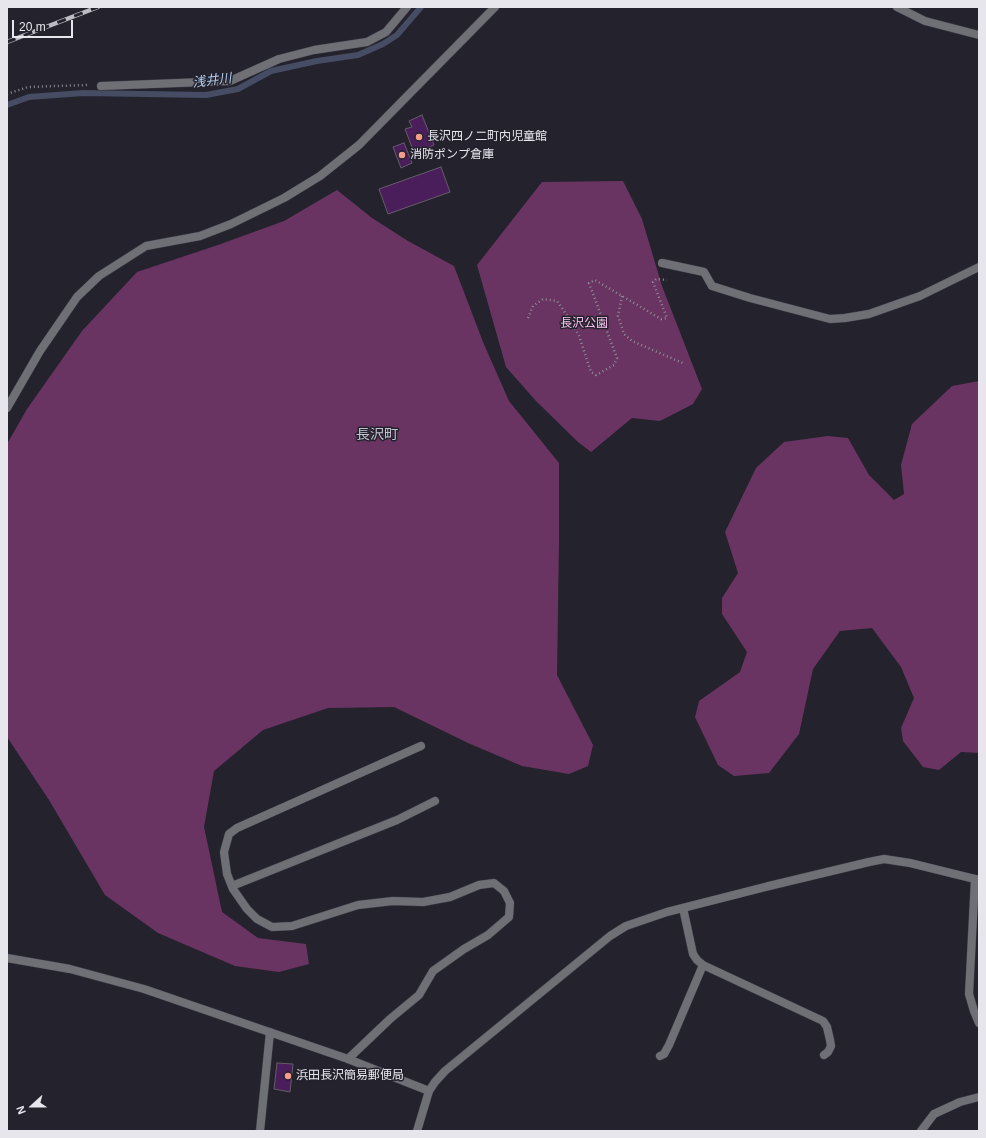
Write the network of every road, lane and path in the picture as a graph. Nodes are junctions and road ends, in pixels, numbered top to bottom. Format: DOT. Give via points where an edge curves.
graph roads {
  1 [pos="407,7"];
  2 [pos="495,7"];
  3 [pos="897,7"];
  4 [pos="979,35"];
  5 [pos="101,86"];
  6 [pos="7,94"];
  7 [pos="662,263"];
  8 [pos="979,267"];
  9 [pos="670,281"];
  10 [pos="622,296"];
  11 [pos="528,318"];
  12 [pos="685,364"];
  13 [pos="7,408"];
  14 [pos="421,746"];
  15 [pos="435,801"];
  16 [pos="977,880"];
  17 [pos="232,886"];
  18 [pos="683,908"];
  19 [pos="7,958"];
  20 [pos="703,965"];
  21 [pos="979,1023"];
  22 [pos="270,1032"];
  23 [pos="824,1055"];
  24 [pos="660,1056"];
  25 [pos="348,1060"];
  26 [pos="429,1091"];
  27 [pos="979,1097"];
  28 [pos="260,1131"];
  29 [pos="417,1131"];
  30 [pos="921,1131"];
  1 -- 5 [label="street" via="386,32 367,42 314,50 279,59 230,80"];
  2 -- 13 [label="street" via="359,145 320,176 284,198 231,224 200,236 146,246 99,276 77,297 40,351"];
  3 -- 4 [label="street" via="925,21"];
  5 -- 6 [label="path" via="28,87"];
  7 -- 8 [label="street" via="704,272 712,286 830,318 869,314 920,296"];
  9 -- 10 [label="path" via="656,279 653,282 667,318 661,319"];
  10 -- 11 [label="path" via="595,280 589,283 617,358 614,365 596,375 591,372 579,336 557,301 543,299 533,306"];
  10 -- 12 [label="path" via="618,316 624,334 632,341"];
  14 -- 17 [label="street" via="237,828 229,834 224,852 227,874"];
  15 -- 17 [label="street" via="397,820"];
  16 -- 18 [label="street" via="910,862 884,859"];
  16 -- 21 [label="street" via="969,994"];
  17 -- 25 [label="street" via="257,920 272,927 292,926 358,905 393,901 423,902 450,897 479,885 494,883 504,891 510,903 509,917 433,971 419,995"];
  18 -- 20 [label="street" via="694,954"];
  18 -- 26 [label="street" via="626,926 610,936 445,1071"];
  19 -- 22 [label="street" via="70,969 144,989"];
  20 -- 23 [label="street" via="823,1022 827,1027 831,1046"];
  20 -- 24 [label="street" via="669,1045"];
  22 -- 25 [label="street"];
  22 -- 28 [label="street"];
  25 -- 26 [label="street"];
  26 -- 29 [label="street"];
  27 -- 30 [label="street" via="960,1102 934,1114"];
}
